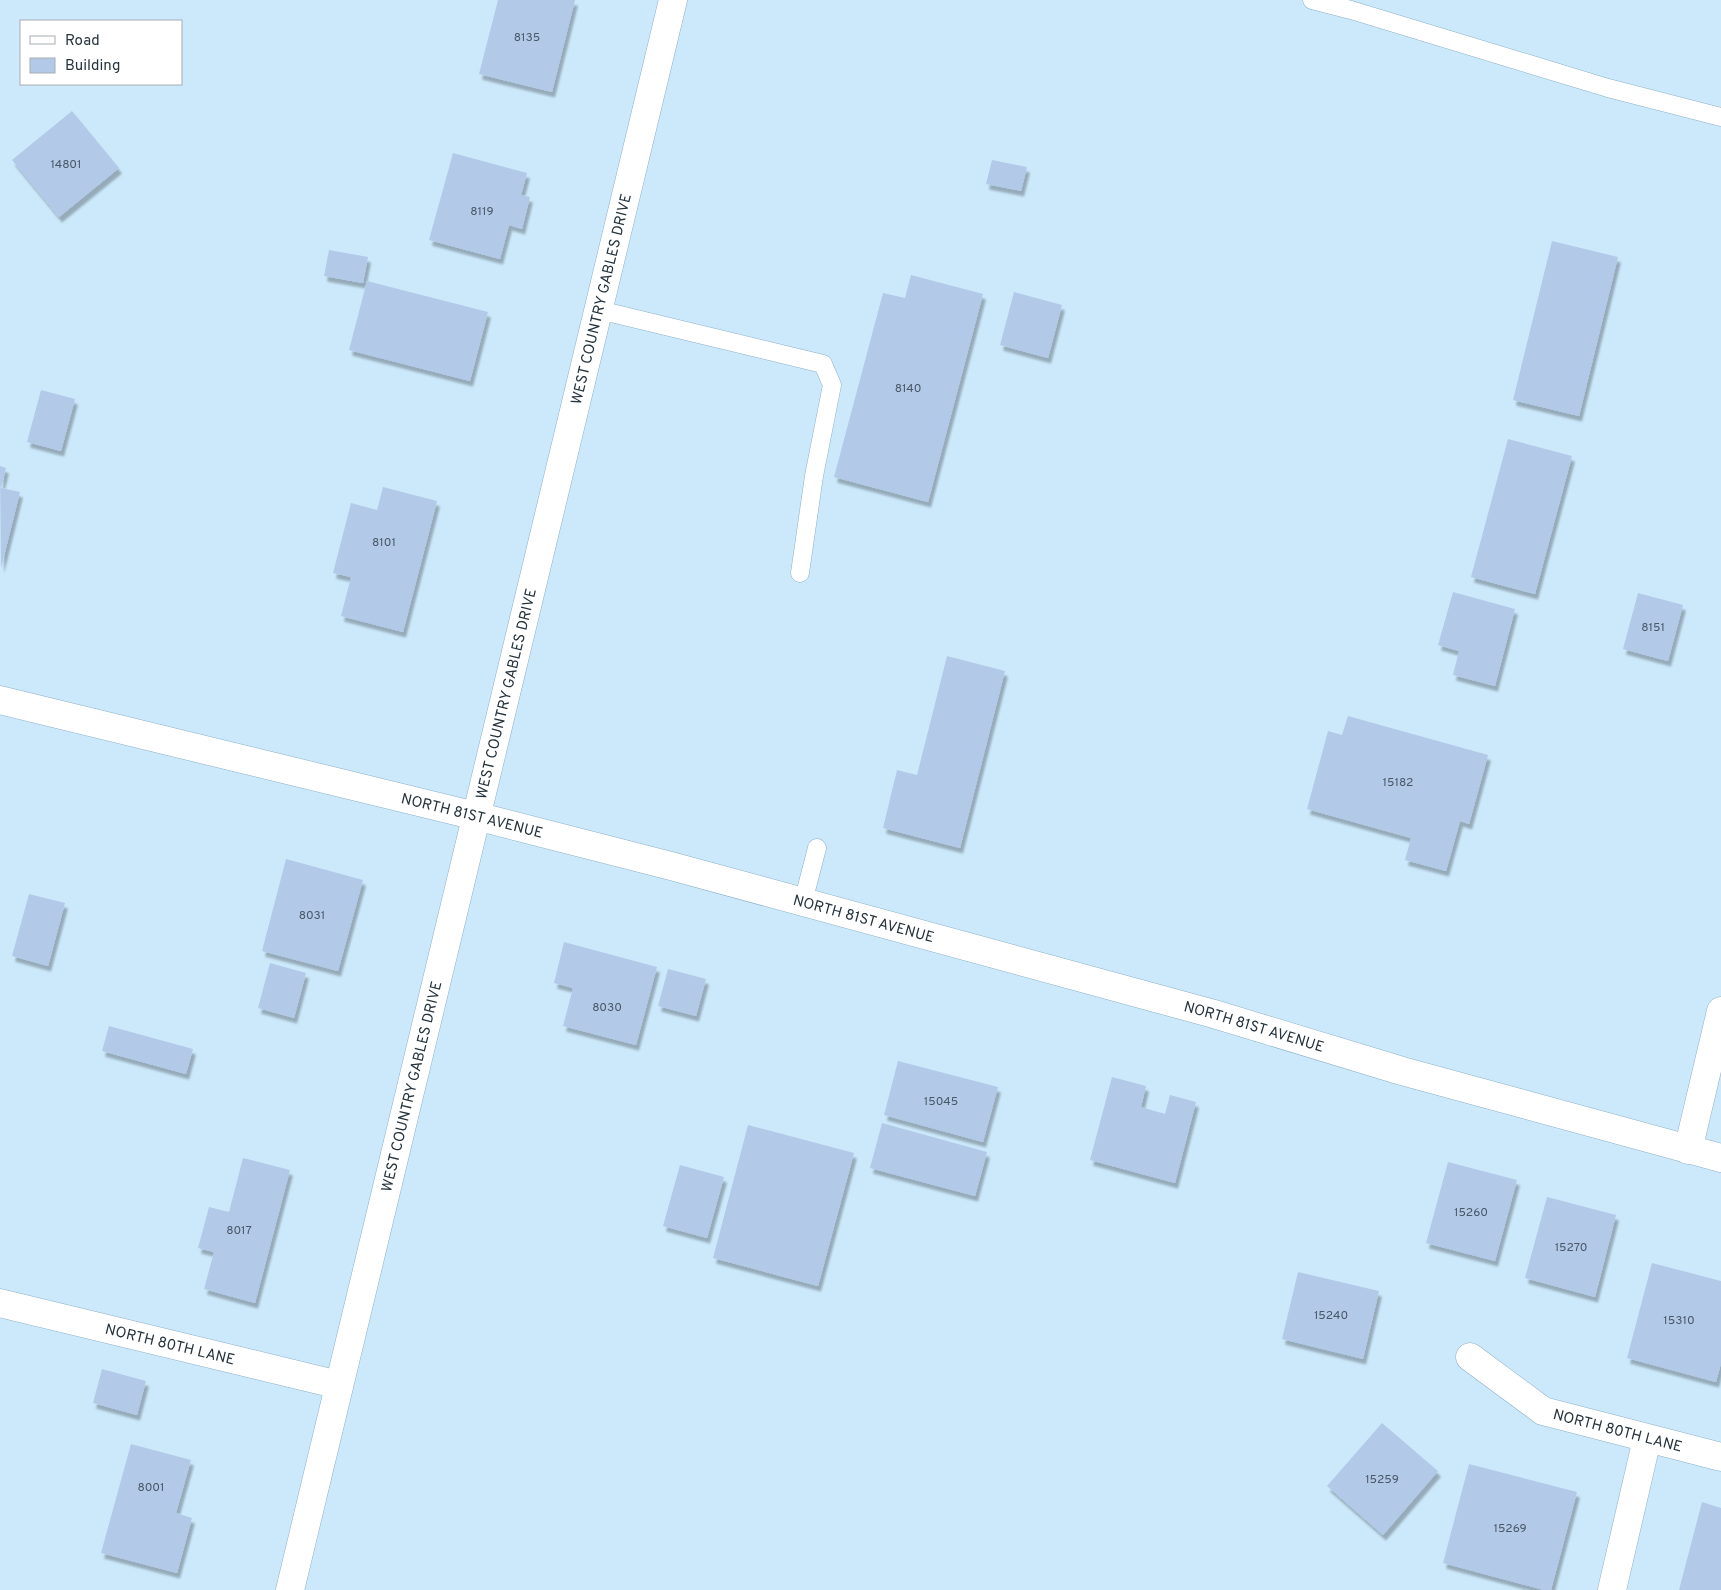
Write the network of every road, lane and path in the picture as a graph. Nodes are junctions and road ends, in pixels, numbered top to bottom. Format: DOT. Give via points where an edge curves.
graph roads {
  1 [pos="673,0"];
  2 [pos="1312,0"];
  3 [pos="1353,5"];
  4 [pos="1721,117"];
  5 [pos="599,310"];
  6 [pos="800,573"];
  7 [pos="0,700"];
  8 [pos="476,816"];
  9 [pos="817,848"];
  10 [pos="803,902"];
  11 [pos="1721,1011"];
  12 [pos="1688,1150"];
  13 [pos="1721,1158"];
  14 [pos="0,1303"];
  15 [pos="1470,1357"];
  16 [pos="339,1385"];
  17 [pos="1647,1439"];
  18 [pos="1721,1457"];
  19 [pos="290,1590"];
  20 [pos="1612,1590"];
  1 -- 5 [label="street, WEST COUNTRY GABLES DRIVE"];
  2 -- 3 [label="lane"];
  3 -- 4 [label="lane" via="1608,88"];
  5 -- 6 [label="lane" via="823,364 832,385"];
  5 -- 8 [label="street, WEST COUNTRY GABLES DRIVE"];
  7 -- 8 [label="street, NORTH 81ST AVENUE"];
  8 -- 10 [label="street, NORTH 81ST AVENUE"];
  8 -- 16 [label="street, WEST COUNTRY GABLES DRIVE"];
  9 -- 10 [label="lane"];
  10 -- 12 [label="street, NORTH 81ST AVENUE" via="1214,1014 1402,1071"];
  11 -- 12 [label="street"];
  12 -- 13 [label="street, NORTH 81ST AVENUE"];
  14 -- 16 [label="street, NORTH 80TH LANE"];
  15 -- 17 [label="street, NORTH 80TH LANE" via="1543,1411"];
  16 -- 19 [label="street, WEST COUNTRY GABLES DRIVE"];
  17 -- 18 [label="street, NORTH 80TH LANE"];
  17 -- 20 [label="street"];
}
